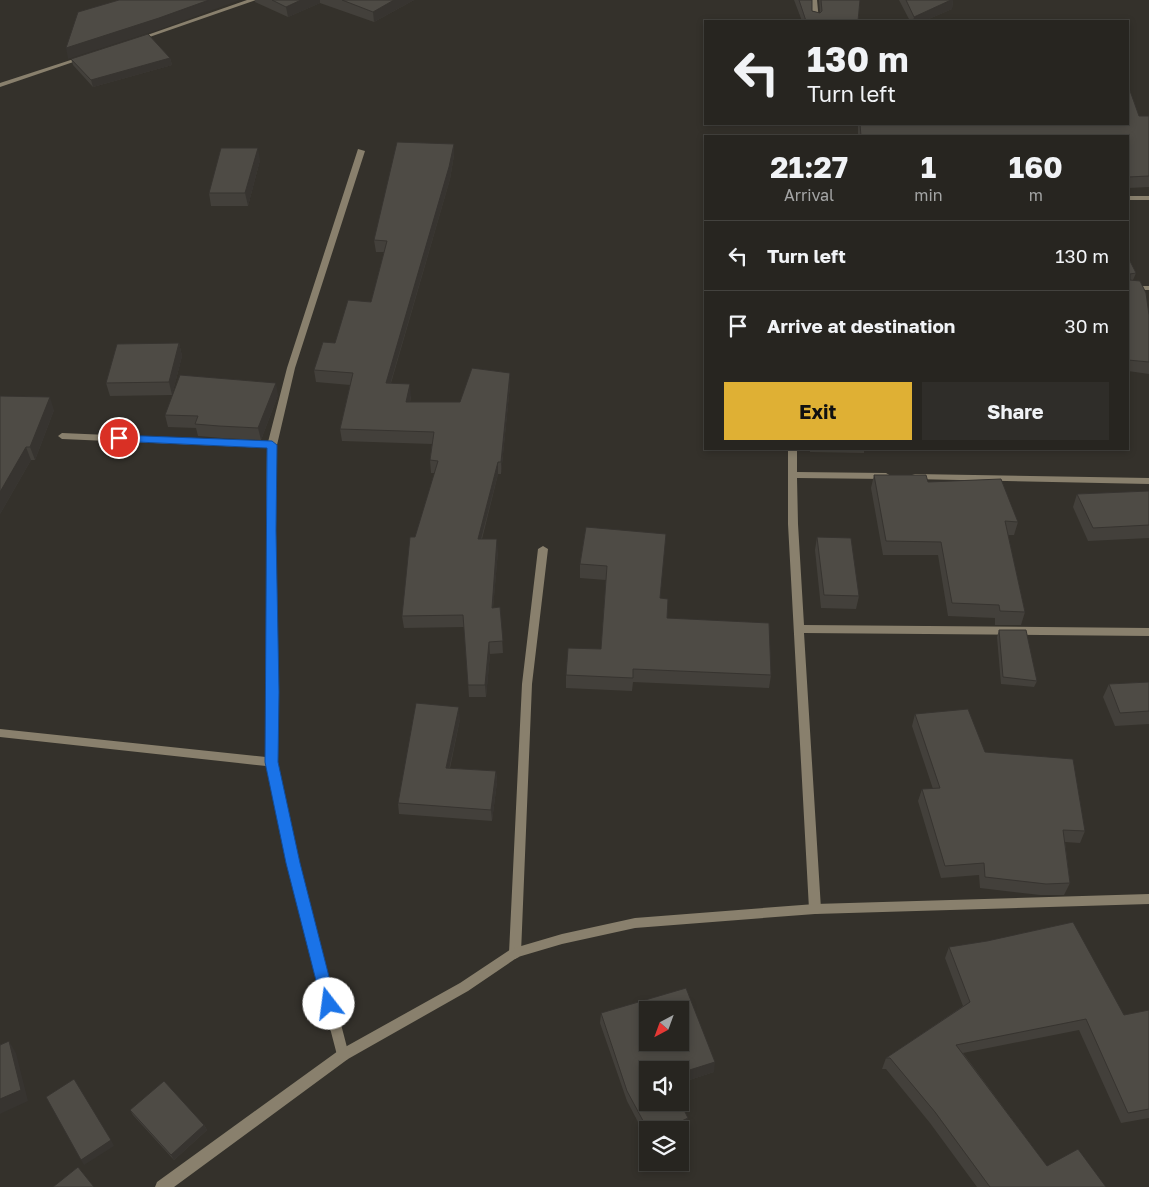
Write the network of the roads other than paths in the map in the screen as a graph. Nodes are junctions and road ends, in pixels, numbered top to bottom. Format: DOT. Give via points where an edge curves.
graph roads {
  1 [pos="253,0"];
  2 [pos="814,0"];
  3 [pos="816,20"];
  4 [pos="127,44"];
  5 [pos="90,55"];
  6 [pos="0,85"];
  7 [pos="361,152"];
  8 [pos="1129,198"];
  9 [pos="1149,198"];
  10 [pos="1129,288"];
  11 [pos="1149,288"];
  12 [pos="62,436"];
  13 [pos="272,445"];
  14 [pos="792,450"];
  15 [pos="792,475"];
  16 [pos="1149,481"];
  17 [pos="543,549"];
  18 [pos="800,629"];
  19 [pos="1149,632"];
  20 [pos="0,733"];
  21 [pos="271,762"];
  22 [pos="1149,898"];
  23 [pos="815,909"];
  24 [pos="515,953"];
  25 [pos="343,1055"];
  26 [pos="162,1187"];
  1 -- 4 [label="street"];
  2 -- 3 [label="street"];
  5 -- 6 [label="street"];
  7 -- 13 [label="street" via="291,368"];
  8 -- 9 [label="street"];
  10 -- 11 [label="street"];
  12 -- 13 [label="street"];
  13 -- 21 [label="street"];
  14 -- 15 [label="street"];
  15 -- 16 [label="street"];
  15 -- 18 [label="street"];
  17 -- 24 [label="street" via="527,684"];
  18 -- 19 [label="street"];
  18 -- 23 [label="street"];
  20 -- 21 [label="street"];
  21 -- 25 [label="street" via="293,863"];
  22 -- 23 [label="street"];
  23 -- 24 [label="street" via="635,923"];
  24 -- 25 [label="street" via="464,987"];
  25 -- 26 [label="street"];
}
